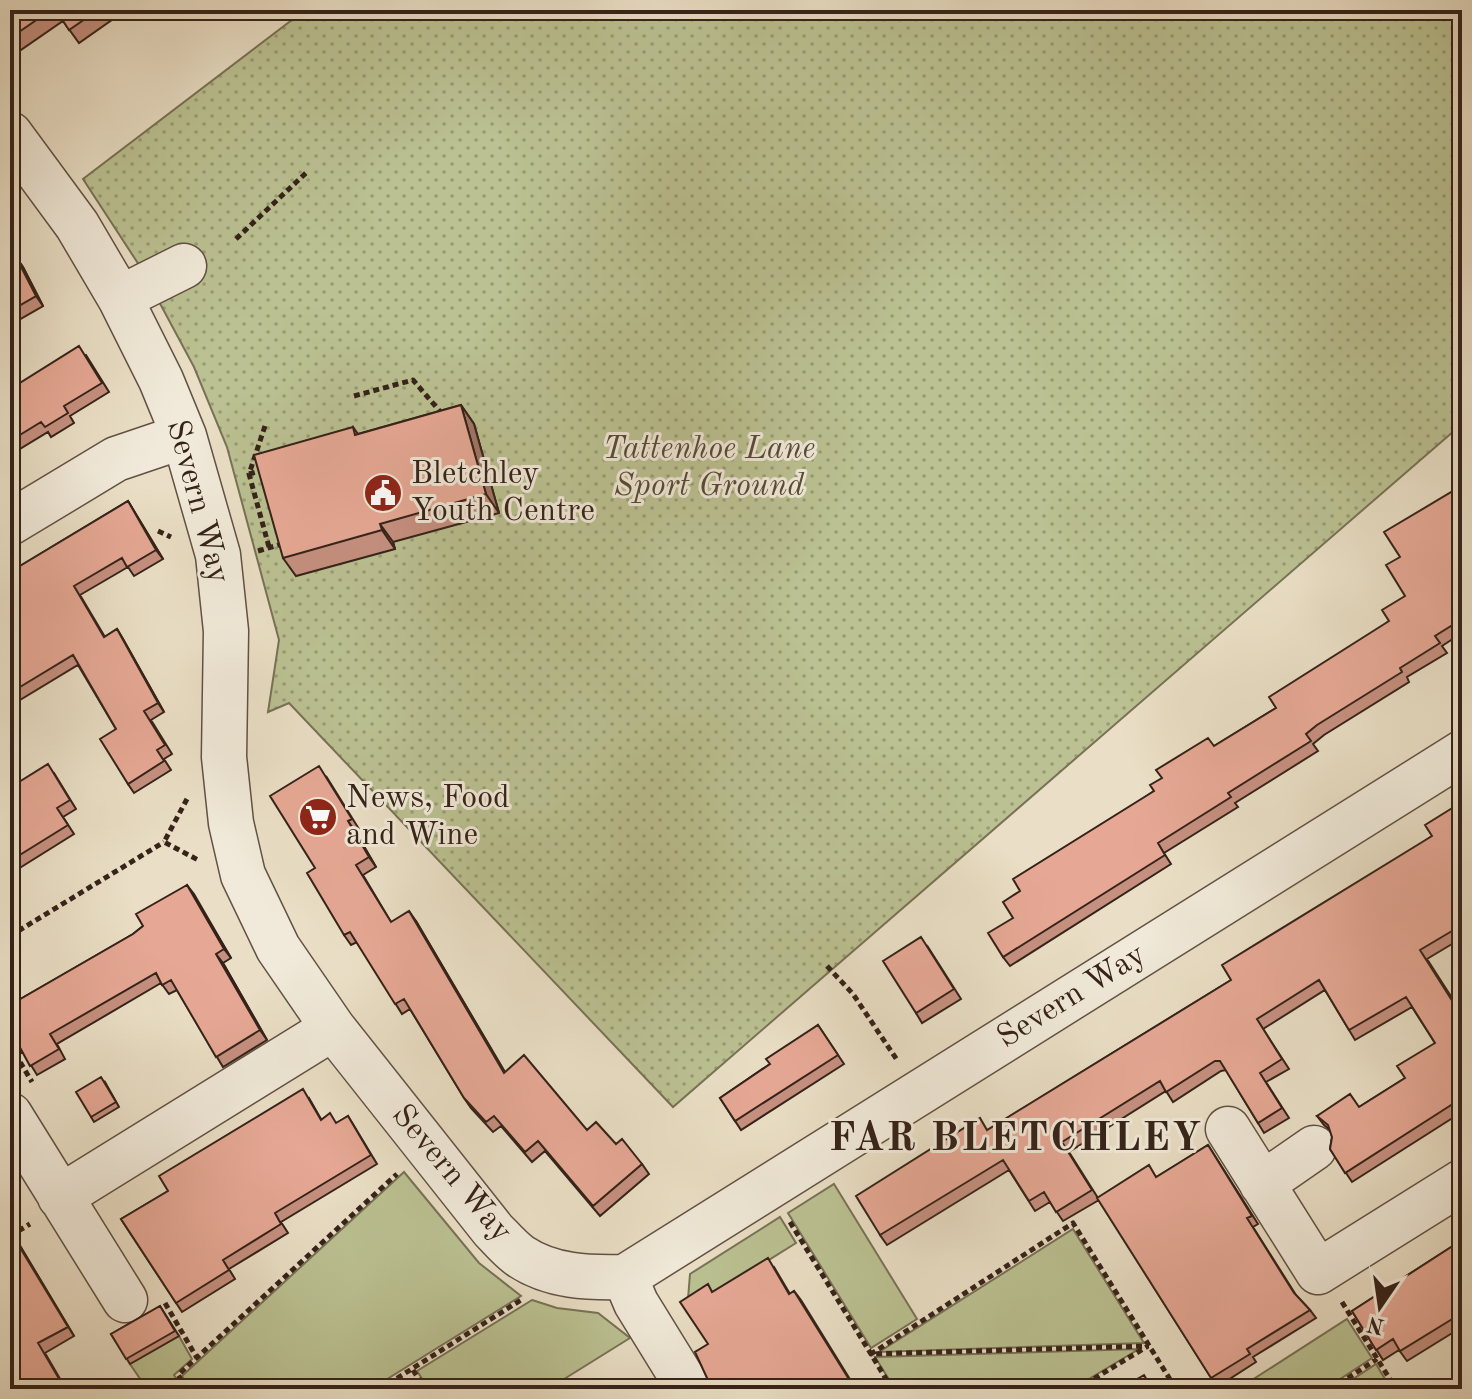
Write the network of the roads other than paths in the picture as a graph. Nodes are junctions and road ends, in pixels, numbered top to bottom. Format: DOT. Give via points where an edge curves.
graph roads {
  1 [pos="10,134"];
  2 [pos="184,266"];
  3 [pos="120,298"];
  4 [pos="184,436"];
  5 [pos="10,523"];
  6 [pos="1462,753"];
  7 [pos="333,1028"];
  8 [pos="10,1115"];
  9 [pos="1228,1129"];
  10 [pos="1314,1148"];
  11 [pos="1462,1182"];
  12 [pos="1262,1184"];
  13 [pos="60,1197"];
  14 [pos="625,1277"];
  15 [pos="125,1300"];
  16 [pos="689,1389"];
  1 -- 3 [label="street, Severn Way" via="77,225"];
  2 -- 3 [label="street"];
  3 -- 4 [label="street, Severn Way"];
  4 -- 5 [label="street" via="116,459"];
  4 -- 7 [label="street, Severn Way" via="218,555 226,631 224,757 243,875 278,948"];
  6 -- 14 [label="street, Severn Way"];
  7 -- 13 [label="street"];
  7 -- 14 [label="street, Severn Way" via="493,1230 520,1256 554,1272"];
  8 -- 13 [label="street"];
  9 -- 12 [label="street"];
  10 -- 12 [label="street"];
  11 -- 12 [label="street" via="1318,1272"];
  13 -- 15 [label="street"];
  14 -- 16 [label="street"];
}
